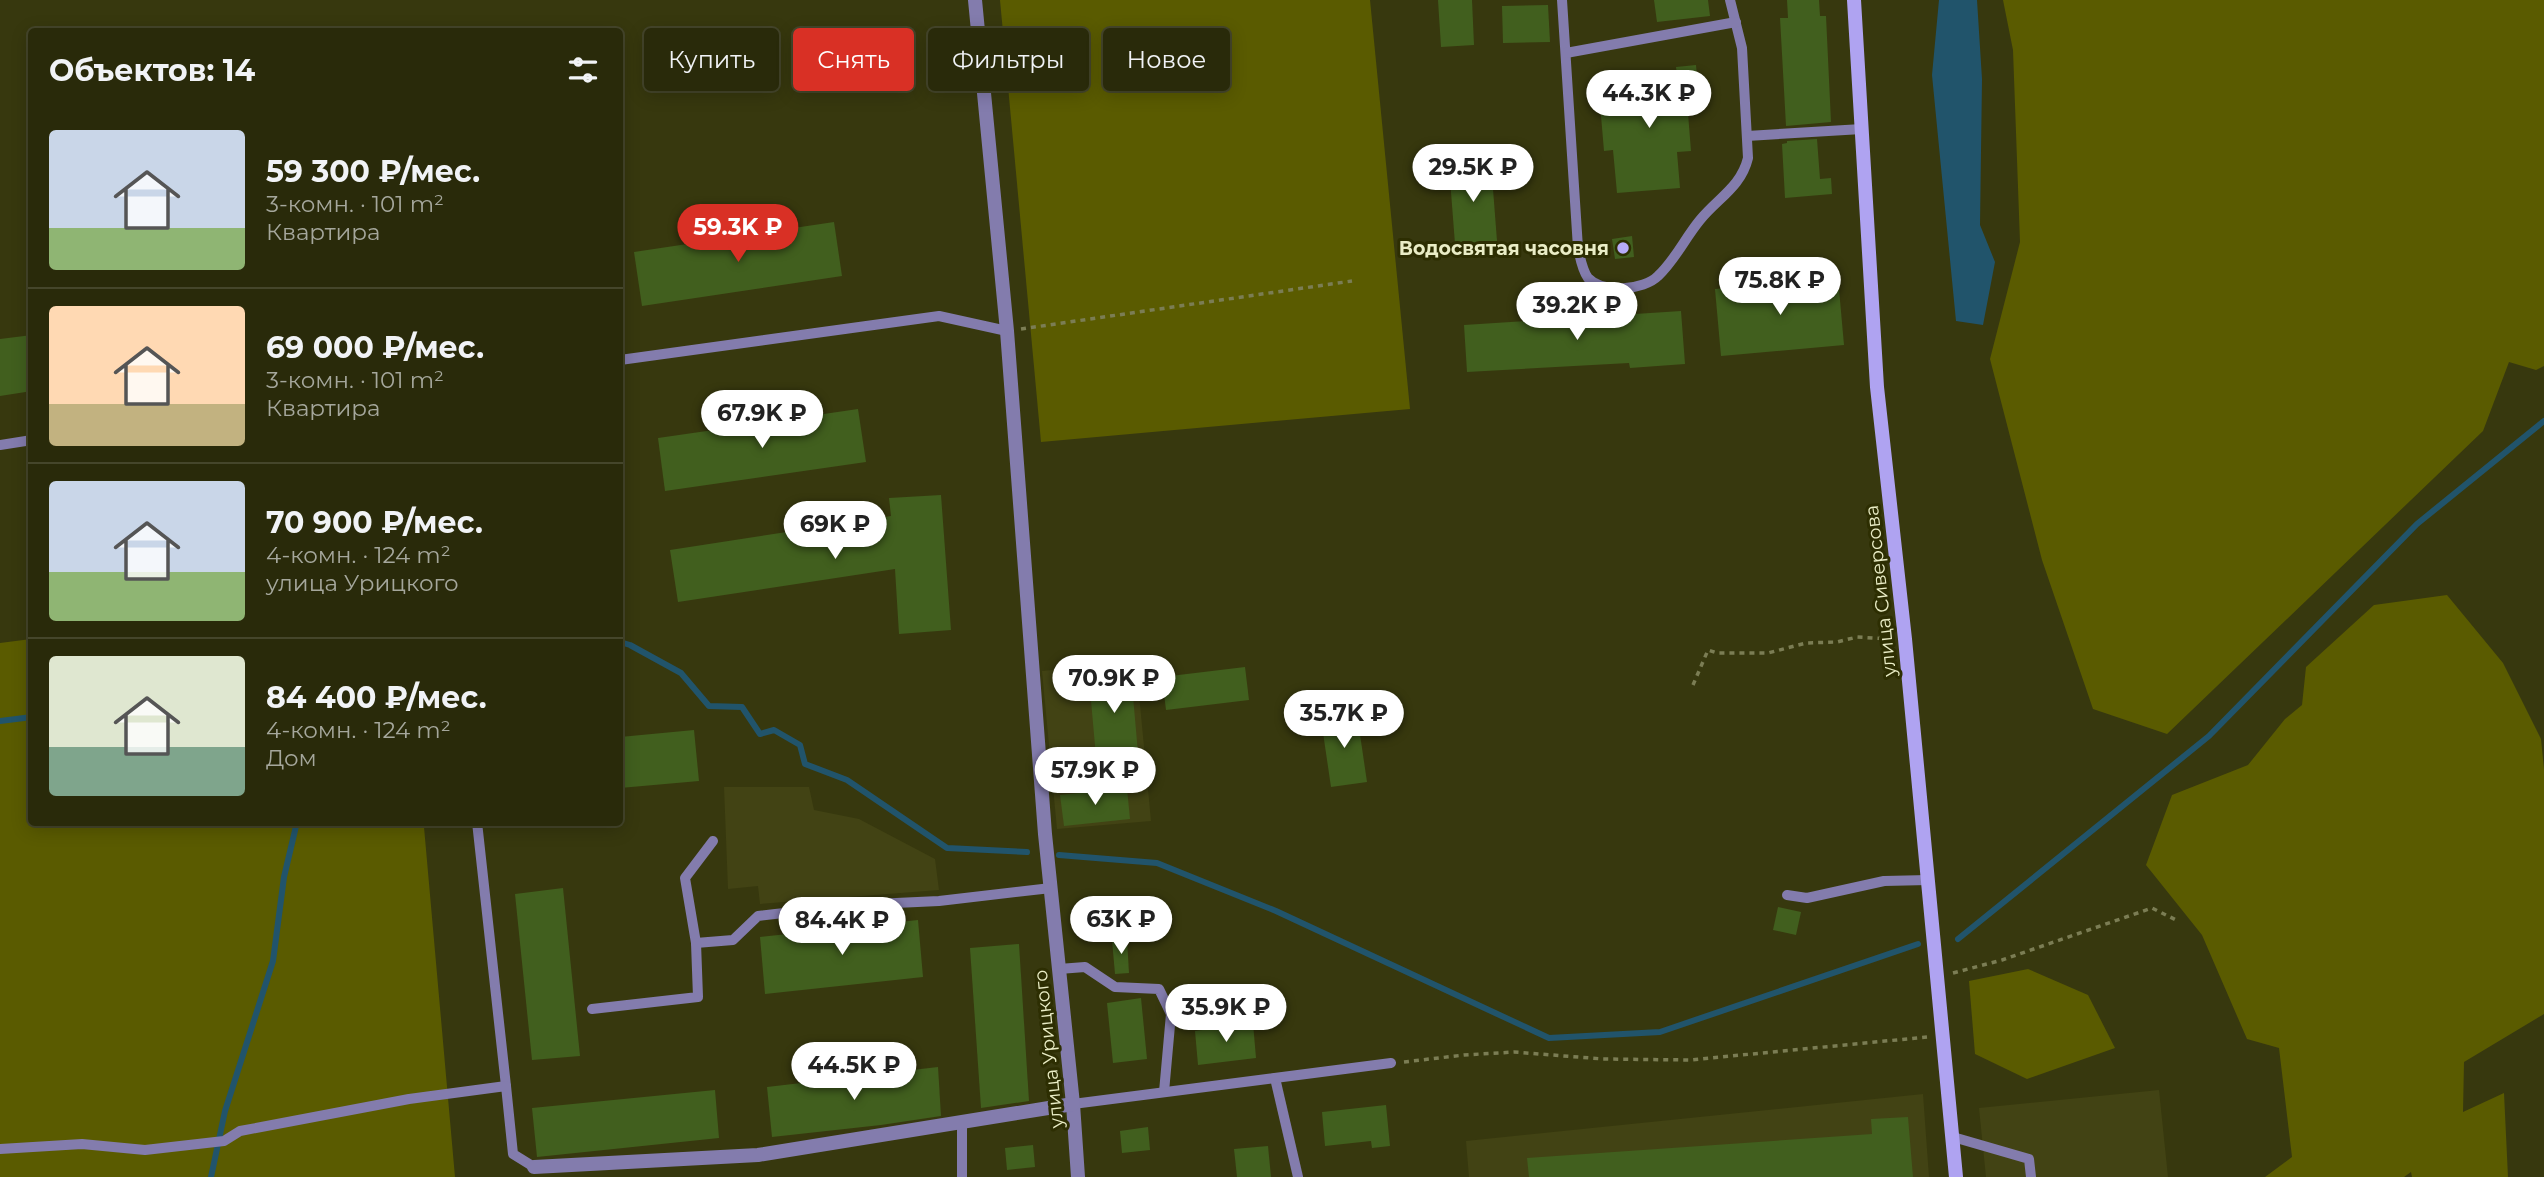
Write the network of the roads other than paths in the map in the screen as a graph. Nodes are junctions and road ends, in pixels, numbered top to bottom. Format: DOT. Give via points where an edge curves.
graph roads {
  1 [pos="975,0"];
  2 [pos="1562,0"];
  3 [pos="1730,0"];
  4 [pos="1854,0"];
  5 [pos="1736,22"];
  6 [pos="1566,53"];
  7 [pos="1862,129"];
  8 [pos="1747,136"];
  9 [pos="1007,331"];
  10 [pos="623,360"];
  11 [pos="28,441"];
  12 [pos="0,445"];
  13 [pos="477,826"];
  14 [pos="713,841"];
  15 [pos="1928,880"];
  16 [pos="1051,888"];
  17 [pos="1787,895"];
  18 [pos="696,943"];
  19 [pos="1059,970"];
  20 [pos="592,1009"];
  21 [pos="1391,1063"];
  22 [pos="1275,1078"];
  23 [pos="506,1086"];
  24 [pos="1164,1092"];
  25 [pos="1073,1104"];
  26 [pos="962,1122"];
  27 [pos="1953,1137"];
  28 [pos="0,1149"];
  29 [pos="534,1167"];
  30 [pos="962,1177"];
  31 [pos="1079,1177"];
  32 [pos="1298,1177"];
  33 [pos="1956,1177"];
  34 [pos="2031,1177"];
  1 -- 9 [label="street, улица Урицкого"];
  2 -- 6 [label="lane"];
  3 -- 5 [label="lane"];
  4 -- 7 [label="street, улица Сиверсова"];
  5 -- 6 [label="lane"];
  5 -- 8 [label="lane"];
  6 -- 8 [label="lane" via="1578,248 1588,278 1600,285 1619,288 1656,279 1702,218 1736,185 1748,158"];
  7 -- 8 [label="lane"];
  7 -- 15 [label="street, улица Сиверсова" via="1877,387"];
  9 -- 10 [label="lane" via="939,316"];
  9 -- 16 [label="street, улица Урицкого"];
  11 -- 12 [label="lane"];
  13 -- 23 [label="lane"];
  14 -- 18 [label="lane" via="685,878"];
  15 -- 17 [label="lane" via="1884,881 1807,898"];
  15 -- 27 [label="street, улица Сиверсова"];
  16 -- 18 [label="lane" via="758,916 733,940"];
  16 -- 19 [label="street, улица Урицкого"];
  18 -- 20 [label="lane" via="698,997"];
  19 -- 24 [label="lane" via="1085,967 1115,987 1159,989 1171,1014"];
  19 -- 25 [label="street, улица Урицкого"];
  21 -- 22 [label="lane"];
  22 -- 24 [label="lane"];
  22 -- 32 [label="lane"];
  23 -- 28 [label="lane" via="240,1131 210,1143 145,1150 82,1144"];
  23 -- 29 [label="lane" via="513,1154"];
  24 -- 25 [label="lane"];
  25 -- 26 [label="street"];
  25 -- 31 [label="street, улица Урицкого"];
  26 -- 29 [label="street" via="758,1155"];
  26 -- 30 [label="lane"];
  27 -- 33 [label="street, улица Сиверсова"];
  27 -- 34 [label="lane" via="2029,1159"];
}
